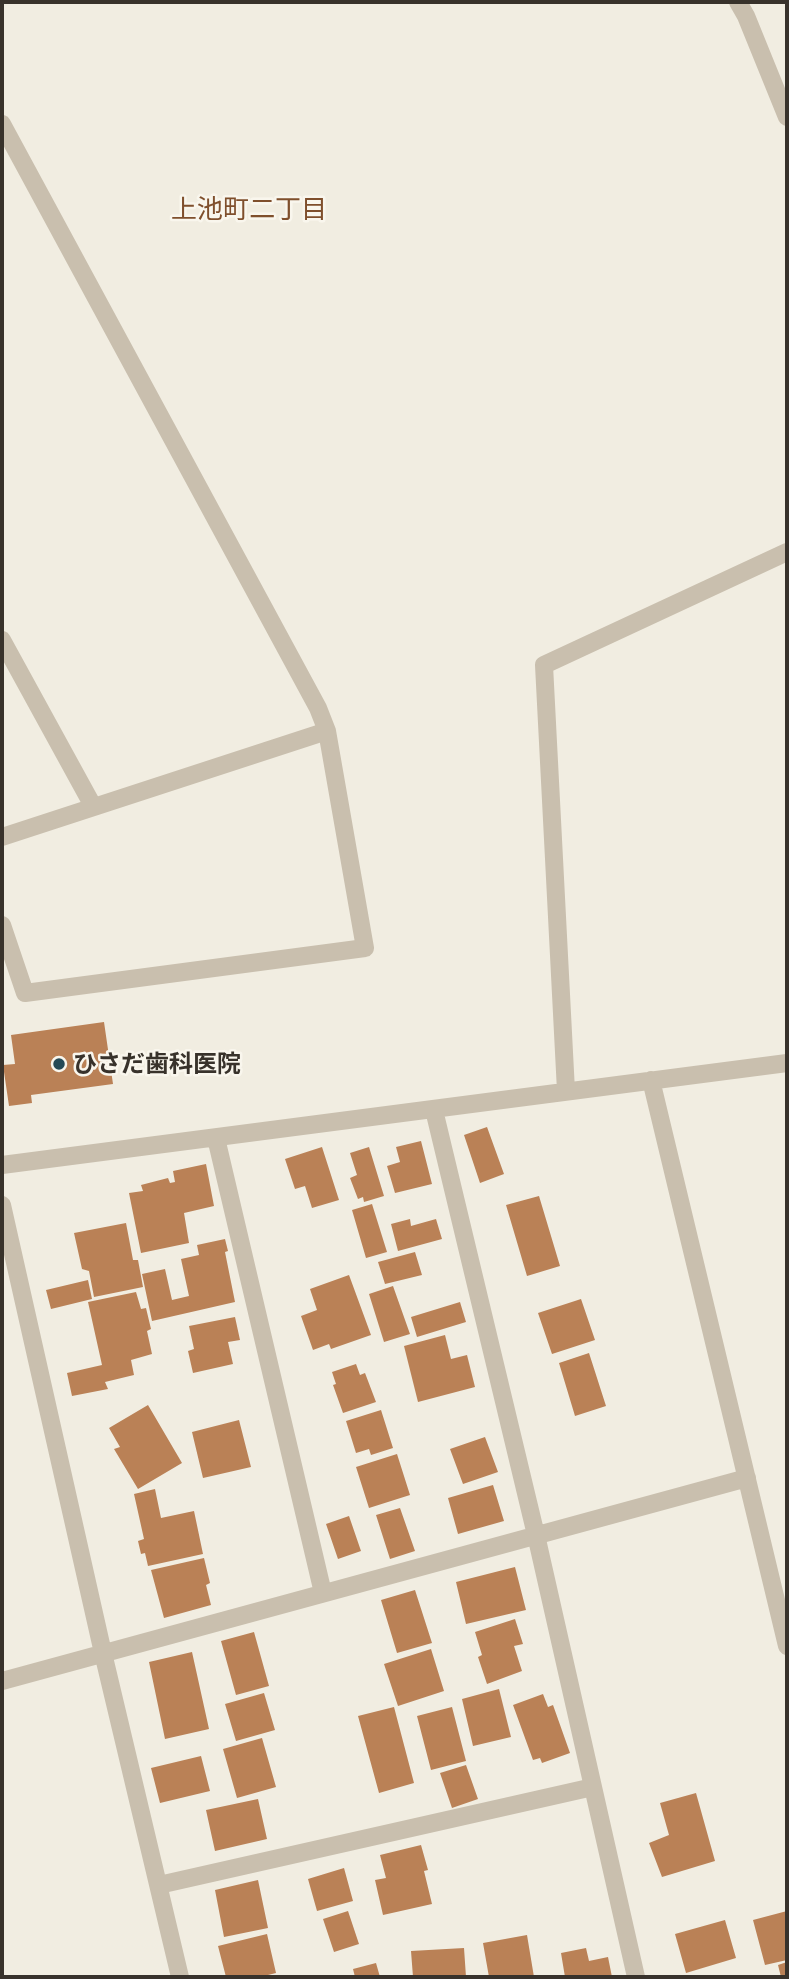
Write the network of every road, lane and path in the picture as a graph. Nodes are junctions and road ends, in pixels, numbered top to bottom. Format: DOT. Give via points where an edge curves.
graph roads {
  1 [pos="738,2"];
  2 [pos="787,117"];
  3 [pos="2,124"];
  4 [pos="787,552"];
  5 [pos="2,640"];
  6 [pos="327,731"];
  7 [pos="93,806"];
  8 [pos="2,836"];
  9 [pos="2,925"];
  10 [pos="787,1063"];
  11 [pos="651,1080"];
  12 [pos="566,1091"];
  13 [pos="434,1110"];
  14 [pos="216,1138"];
  15 [pos="2,1165"];
  16 [pos="2,1205"];
  17 [pos="747,1478"];
  18 [pos="536,1535"];
  19 [pos="323,1594"];
  20 [pos="787,1646"];
  21 [pos="103,1653"];
  22 [pos="2,1681"];
  23 [pos="593,1787"];
  24 [pos="159,1885"];
  25 [pos="180,1977"];
  26 [pos="636,1977"];
  1 -- 2 [label="street"];
  3 -- 6 [label="street"];
  4 -- 12 [label="street" via="544,665"];
  5 -- 7 [label="street"];
  6 -- 7 [label="street"];
  6 -- 9 [label="street" via="365,948 25,993"];
  7 -- 8 [label="street"];
  10 -- 11 [label="street"];
  11 -- 12 [label="street"];
  11 -- 17 [label="street"];
  12 -- 13 [label="street"];
  13 -- 14 [label="street"];
  13 -- 18 [label="street"];
  14 -- 15 [label="street"];
  14 -- 19 [label="street"];
  16 -- 21 [label="street"];
  17 -- 18 [label="street"];
  17 -- 20 [label="street"];
  18 -- 19 [label="street"];
  18 -- 23 [label="street"];
  19 -- 21 [label="street"];
  21 -- 22 [label="street"];
  21 -- 24 [label="street"];
  23 -- 24 [label="street"];
  23 -- 26 [label="street"];
  24 -- 25 [label="street"];
}
